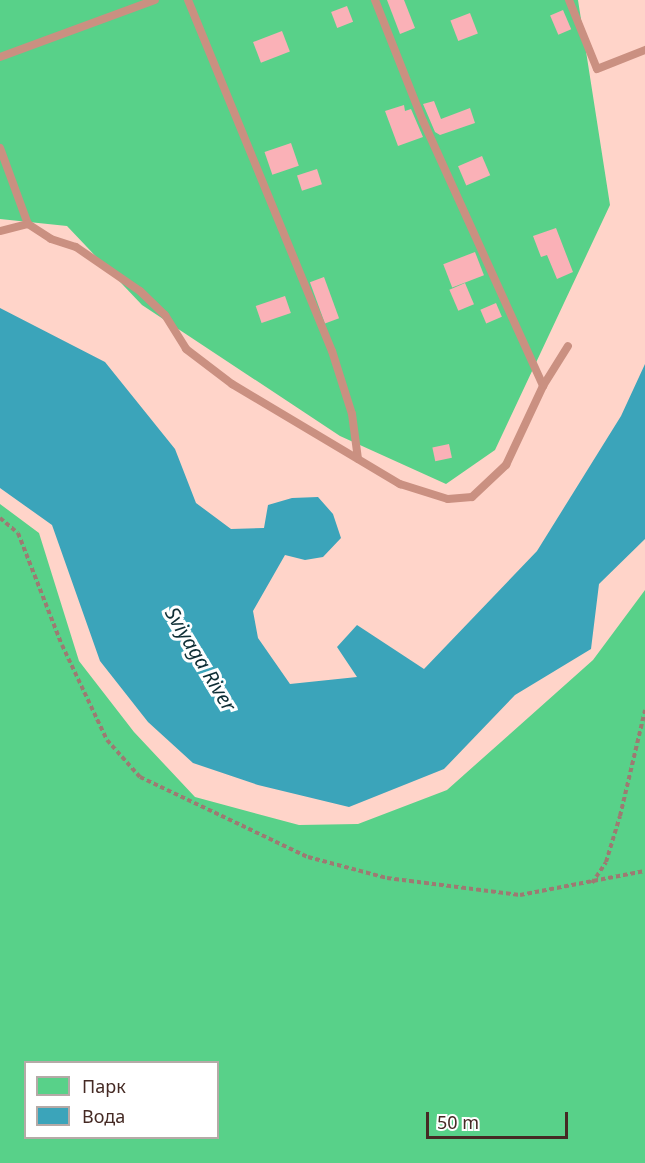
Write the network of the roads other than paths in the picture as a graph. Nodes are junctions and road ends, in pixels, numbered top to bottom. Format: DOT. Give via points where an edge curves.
graph roads {
  1 [pos="154,0"];
  2 [pos="188,0"];
  3 [pos="375,0"];
  4 [pos="569,0"];
  5 [pos="645,50"];
  6 [pos="0,57"];
  7 [pos="0,148"];
  8 [pos="28,224"];
  9 [pos="0,231"];
  10 [pos="568,346"];
  11 [pos="543,386"];
  12 [pos="358,459"];
  1 -- 6 [label="lane"];
  2 -- 12 [label="lane" via="332,351 352,414"];
  3 -- 11 [label="lane" via="423,121"];
  4 -- 5 [label="lane" via="597,69"];
  7 -- 8 [label="lane"];
  8 -- 9 [label="lane"];
  8 -- 12 [label="lane" via="111,269 165,315 186,349 232,384"];
  10 -- 11 [label="lane"];
  11 -- 12 [label="lane" via="506,465 472,497 448,499 426,494 400,484"];
}
